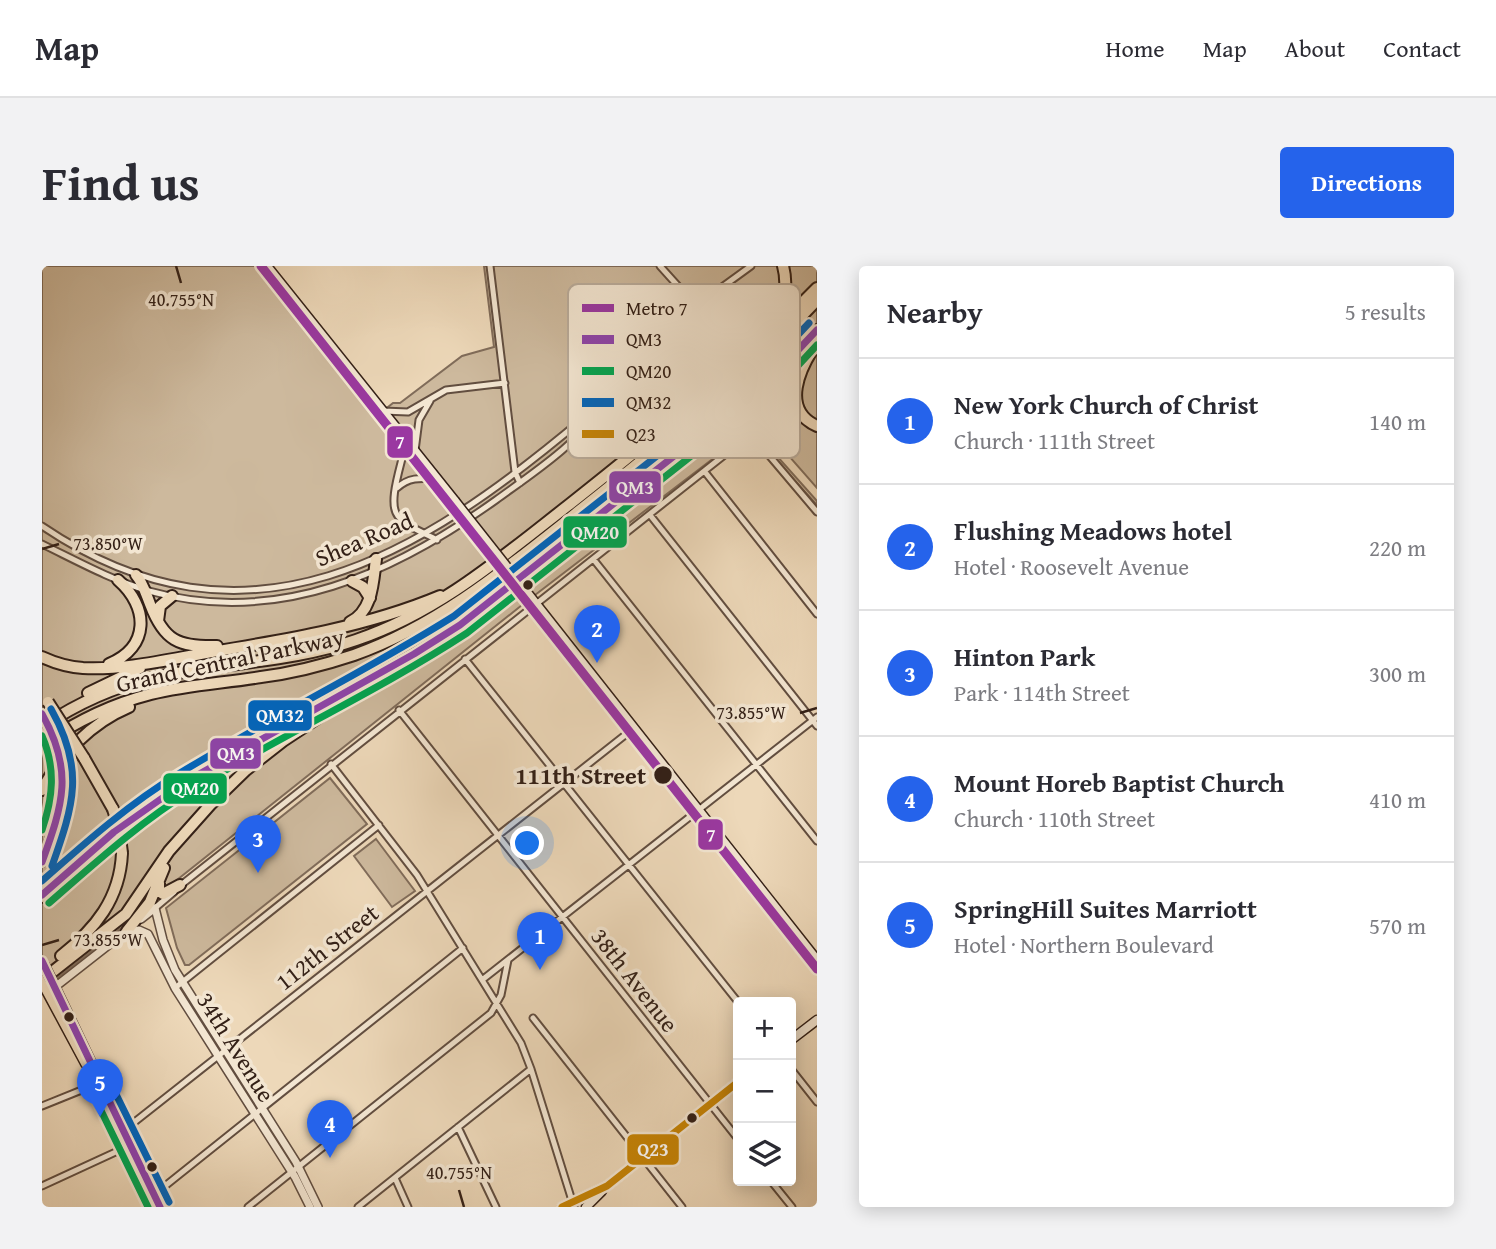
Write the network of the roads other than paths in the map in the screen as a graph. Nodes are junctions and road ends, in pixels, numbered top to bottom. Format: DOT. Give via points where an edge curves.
graph roads {
  1 [pos="267,266"];
  2 [pos="490,266"];
  3 [pos="660,266"];
  4 [pos="751,266"];
  5 [pos="783,266"];
  6 [pos="676,284"];
  7 [pos="726,284"];
  8 [pos="785,284"];
  9 [pos="817,288"];
  10 [pos="817,300"];
  11 [pos="800,304"];
  12 [pos="800,317"];
  13 [pos="817,330"];
  14 [pos="817,343"];
  15 [pos="800,348"];
  16 [pos="800,372"];
  17 [pos="505,383"];
  18 [pos="432,398"];
  19 [pos="800,407"];
  20 [pos="383,411"];
  21 [pos="817,426"];
  22 [pos="568,430"];
  23 [pos="406,440"];
  24 [pos="568,444"];
  25 [pos="415,452"];
  26 [pos="626,458"];
  27 [pos="645,458"];
  28 [pos="673,458"];
  29 [pos="722,458"];
  30 [pos="771,458"];
  31 [pos="515,471"];
  32 [pos="705,472"];
  33 [pos="437,479"];
  34 [pos="520,483"];
  35 [pos="394,491"];
  36 [pos="817,512"];
  37 [pos="650,515"];
  38 [pos="42,526"];
  39 [pos="425,533"];
  40 [pos="437,540"];
  41 [pos="42,544"];
  42 [pos="376,559"];
  43 [pos="594,560"];
  44 [pos="374,572"];
  45 [pos="136,575"];
  46 [pos="480,575"];
  47 [pos="118,580"];
  48 [pos="352,581"];
  49 [pos="145,590"];
  50 [pos="172,596"];
  51 [pos="370,598"];
  52 [pos="537,605"];
  53 [pos="817,614"];
  54 [pos="160,627"];
  55 [pos="314,634"];
  56 [pos="268,642"];
  57 [pos="424,649"];
  58 [pos="194,655"];
  59 [pos="42,657"];
  60 [pos="465,659"];
  61 [pos="90,668"];
  62 [pos="184,687"];
  63 [pos="45,698"];
  64 [pos="399,710"];
  65 [pos="42,714"];
  66 [pos="815,719"];
  67 [pos="42,725"];
  68 [pos="817,726"];
  69 [pos="634,728"];
  70 [pos="42,745"];
  71 [pos="331,764"];
  72 [pos="757,765"];
  73 [pos="565,783"];
  74 [pos="42,790"];
  75 [pos="699,811"];
  76 [pos="379,825"];
  77 [pos="498,837"];
  78 [pos="180,839"];
  79 [pos="817,841"];
  80 [pos="122,853"];
  81 [pos="42,862"];
  82 [pos="630,865"];
  83 [pos="160,880"];
  84 [pos="180,886"];
  85 [pos="428,891"];
  86 [pos="154,893"];
  87 [pos="44,894"];
  88 [pos="155,908"];
  89 [pos="563,917"];
  90 [pos="123,934"];
  91 [pos="463,948"];
  92 [pos="70,958"];
  93 [pos="508,960"];
  94 [pos="817,960"];
  95 [pos="45,980"];
  96 [pos="482,980"];
  97 [pos="182,982"];
  98 [pos="175,988"];
  99 [pos="734,997"];
  100 [pos="496,1003"];
  101 [pos="533,1017"];
  102 [pos="817,1020"];
  103 [pos="796,1036"];
  104 [pos="225,1050"];
  105 [pos="218,1056"];
  106 [pos="531,1069"];
  107 [pos="796,1075"];
  108 [pos="99,1083"];
  109 [pos="733,1086"];
  110 [pos="817,1102"];
  111 [pos="711,1104"];
  112 [pos="42,1106"];
  113 [pos="262,1108"];
  114 [pos="255,1114"];
  115 [pos="458,1127"];
  116 [pos="733,1133"];
  117 [pos="127,1138"];
  118 [pos="643,1157"];
  119 [pos="295,1169"];
  120 [pos="395,1178"];
  121 [pos="42,1186"];
  122 [pos="607,1186"];
  123 [pos="775,1186"];
  124 [pos="154,1192"];
  125 [pos="573,1205"];
  126 [pos="160,1207"];
  127 [pos="248,1207"];
  128 [pos="310,1207"];
  129 [pos="318,1207"];
  130 [pos="358,1207"];
  131 [pos="408,1207"];
  132 [pos="496,1207"];
  133 [pos="562,1207"];
  134 [pos="586,1207"];
  135 [pos="682,1207"];
  136 [pos="792,1207"];
  1 -- 20 [label="main road"];
  2 -- 17 [label="street"];
  3 -- 6 [label="street"];
  4 -- 7 [label="street"];
  5 -- 8 [label="highway"];
  9 -- 11 [label="highway, Grand Central Parkway"];
  10 -- 12 [label="highway, Grand Central Parkway"];
  13 -- 15 [label="highway, Grand Central Parkway"];
  14 -- 16 [label="highway"];
  17 -- 18 [label="street" via="451,389"];
  17 -- 31 [label="street"];
  18 -- 20 [label="street" via="408,412"];
  18 -- 25 [label="street" via="419,421"];
  19 -- 21 [label="highway" via="803,416"];
  20 -- 23 [label="main road"];
  22 -- 31 [label="street, Shea Road"];
  23 -- 25 [label="main road"];
  23 -- 35 [label="street"];
  24 -- 34 [label="street, Shea Road"];
  25 -- 33 [label="main road"];
  26 -- 46 [label="highway, Grand Central Parkway"];
  27 -- 62 [label="highway, Grand Central Parkway" via="489,582 443,613 385,642 324,664 271,676"];
  28 -- 57 [label="highway, Grand Central Parkway"];
  29 -- 32 [label="street"];
  30 -- 36 [label="street"];
  31 -- 34 [label="street"];
  31 -- 39 [label="street, Shea Road"];
  32 -- 37 [label="street"];
  32 -- 53 [label="street"];
  33 -- 35 [label="street" via="410,479"];
  33 -- 52 [label="main road, bridge"];
  34 -- 40 [label="street, Shea Road"];
  35 -- 39 [label="street" via="397,515"];
  37 -- 43 [label="street"];
  37 -- 66 [label="street"];
  38 -- 45 [label="street, Shea Road"];
  39 -- 40 [label="street"];
  39 -- 42 [label="street, Shea Road"];
  40 -- 44 [label="street, Shea Road"];
  41 -- 47 [label="street, Shea Road"];
  42 -- 44 [label="highway"];
  42 -- 45 [label="street, Shea Road" via="313,580 258,589 192,588"];
  43 -- 52 [label="street"];
  43 -- 72 [label="street"];
  44 -- 48 [label="street, Shea Road"];
  44 -- 51 [label="highway"];
  45 -- 49 [label="highway"];
  46 -- 55 [label="highway" via="428,600"];
  46 -- 67 [label="highway, Grand Central Parkway" via="415,615 355,641 292,657 141,681 89,700"];
  47 -- 49 [label="street, Shea Road"];
  47 -- 61 [label="highway" via="138,607 138,635 122,657"];
  48 -- 50 [label="street, Shea Road" via="298,596 253,601"];
  48 -- 51 [label="highway"];
  49 -- 50 [label="street, Shea Road"];
  49 -- 54 [label="highway"];
  50 -- 54 [label="highway" via="160,606"];
  51 -- 55 [label="highway" via="355,619"];
  52 -- 60 [label="street"];
  52 -- 69 [label="main road"];
  54 -- 56 [label="highway" via="175,640 197,646"];
  55 -- 56 [label="highway"];
  56 -- 58 [label="highway"];
  57 -- 78 [label="highway" via="259,758"];
  57 -- 87 [label="highway, Grand Central Parkway" via="185,782 105,839"];
  58 -- 61 [label="highway"];
  58 -- 67 [label="highway" via="124,674"];
  59 -- 61 [label="highway"];
  60 -- 64 [label="street"];
  60 -- 73 [label="street"];
  62 -- 70 [label="highway, Grand Central Parkway" via="110,707"];
  62 -- 74 [label="highway" via="123,709 97,725 66,755"];
  63 -- 80 [label="highway, bridge" via="113,809"];
  64 -- 71 [label="street"];
  64 -- 77 [label="street, 38th Avenue"];
  65 -- 81 [label="main road, bridge" via="59,747 64,780 61,808"];
  66 -- 68 [label="street"];
  66 -- 72 [label="street"];
  69 -- 73 [label="street, 112th Street"];
  69 -- 75 [label="main road"];
  71 -- 76 [label="street"];
  71 -- 84 [label="street"];
  72 -- 75 [label="street"];
  72 -- 79 [label="street"];
  73 -- 77 [label="street, 112th Street"];
  73 -- 82 [label="street"];
  75 -- 82 [label="street"];
  75 -- 94 [label="main road"];
  76 -- 85 [label="street"];
  76 -- 97 [label="street"];
  77 -- 85 [label="street, 112th Street"];
  77 -- 89 [label="street, 38th Avenue"];
  78 -- 83 [label="highway"];
  78 -- 92 [label="highway" via="129,912"];
  80 -- 92 [label="highway" via="120,887 110,914"];
  80 -- 95 [label="highway" via="117,886 104,914"];
  82 -- 89 [label="street"];
  82 -- 99 [label="street"];
  83 -- 84 [label="highway" via="163,894"];
  83 -- 86 [label="highway"];
  84 -- 88 [label="street"];
  85 -- 91 [label="street"];
  85 -- 104 [label="street, 112th Street"];
  86 -- 88 [label="highway"];
  86 -- 90 [label="highway"];
  88 -- 90 [label="street"];
  88 -- 97 [label="street, 34th Avenue" via="166,950"];
  89 -- 93 [label="street"];
  89 -- 111 [label="street, 38th Avenue"];
  90 -- 95 [label="street"];
  90 -- 98 [label="street, 34th Avenue" via="147,933"];
  91 -- 96 [label="street"];
  91 -- 113 [label="street"];
  92 -- 95 [label="highway"];
  93 -- 96 [label="street"];
  93 -- 100 [label="street"];
  95 -- 108 [label="main road" via="67,1030"];
  96 -- 100 [label="street"];
  97 -- 98 [label="street"];
  97 -- 104 [label="street, 34th Avenue"];
  98 -- 105 [label="street, 34th Avenue"];
  100 -- 106 [label="street"];
  100 -- 119 [label="street" via="491,1013"];
  101 -- 118 [label="street"];
  102 -- 103 [label="main road"];
  104 -- 105 [label="street, 112th Street"];
  104 -- 113 [label="street, 34th Avenue"];
  105 -- 114 [label="street, 34th Avenue"];
  105 -- 117 [label="street, 112th Street" via="132,1125"];
  106 -- 115 [label="street"];
  106 -- 125 [label="street"];
  107 -- 110 [label="street"];
  108 -- 112 [label="street"];
  108 -- 117 [label="main road"];
  109 -- 111 [label="main road"];
  111 -- 116 [label="street, 38th Avenue"];
  111 -- 118 [label="main road"];
  113 -- 114 [label="street"];
  113 -- 119 [label="street, 34th Avenue"];
  114 -- 119 [label="street, 34th Avenue"];
  114 -- 124 [label="street"];
  115 -- 120 [label="street"];
  115 -- 132 [label="street"];
  117 -- 121 [label="street, 112th Street" via="120,1150"];
  117 -- 124 [label="main road"];
  118 -- 122 [label="main road"];
  118 -- 135 [label="street"];
  119 -- 127 [label="street"];
  119 -- 128 [label="street, 34th Avenue"];
  119 -- 129 [label="street, 34th Avenue"];
  120 -- 130 [label="street"];
  120 -- 131 [label="street"];
  122 -- 125 [label="main road"];
  122 -- 134 [label="main road"];
  123 -- 136 [label="street"];
  124 -- 126 [label="main road"];
  125 -- 133 [label="main road"];
}
